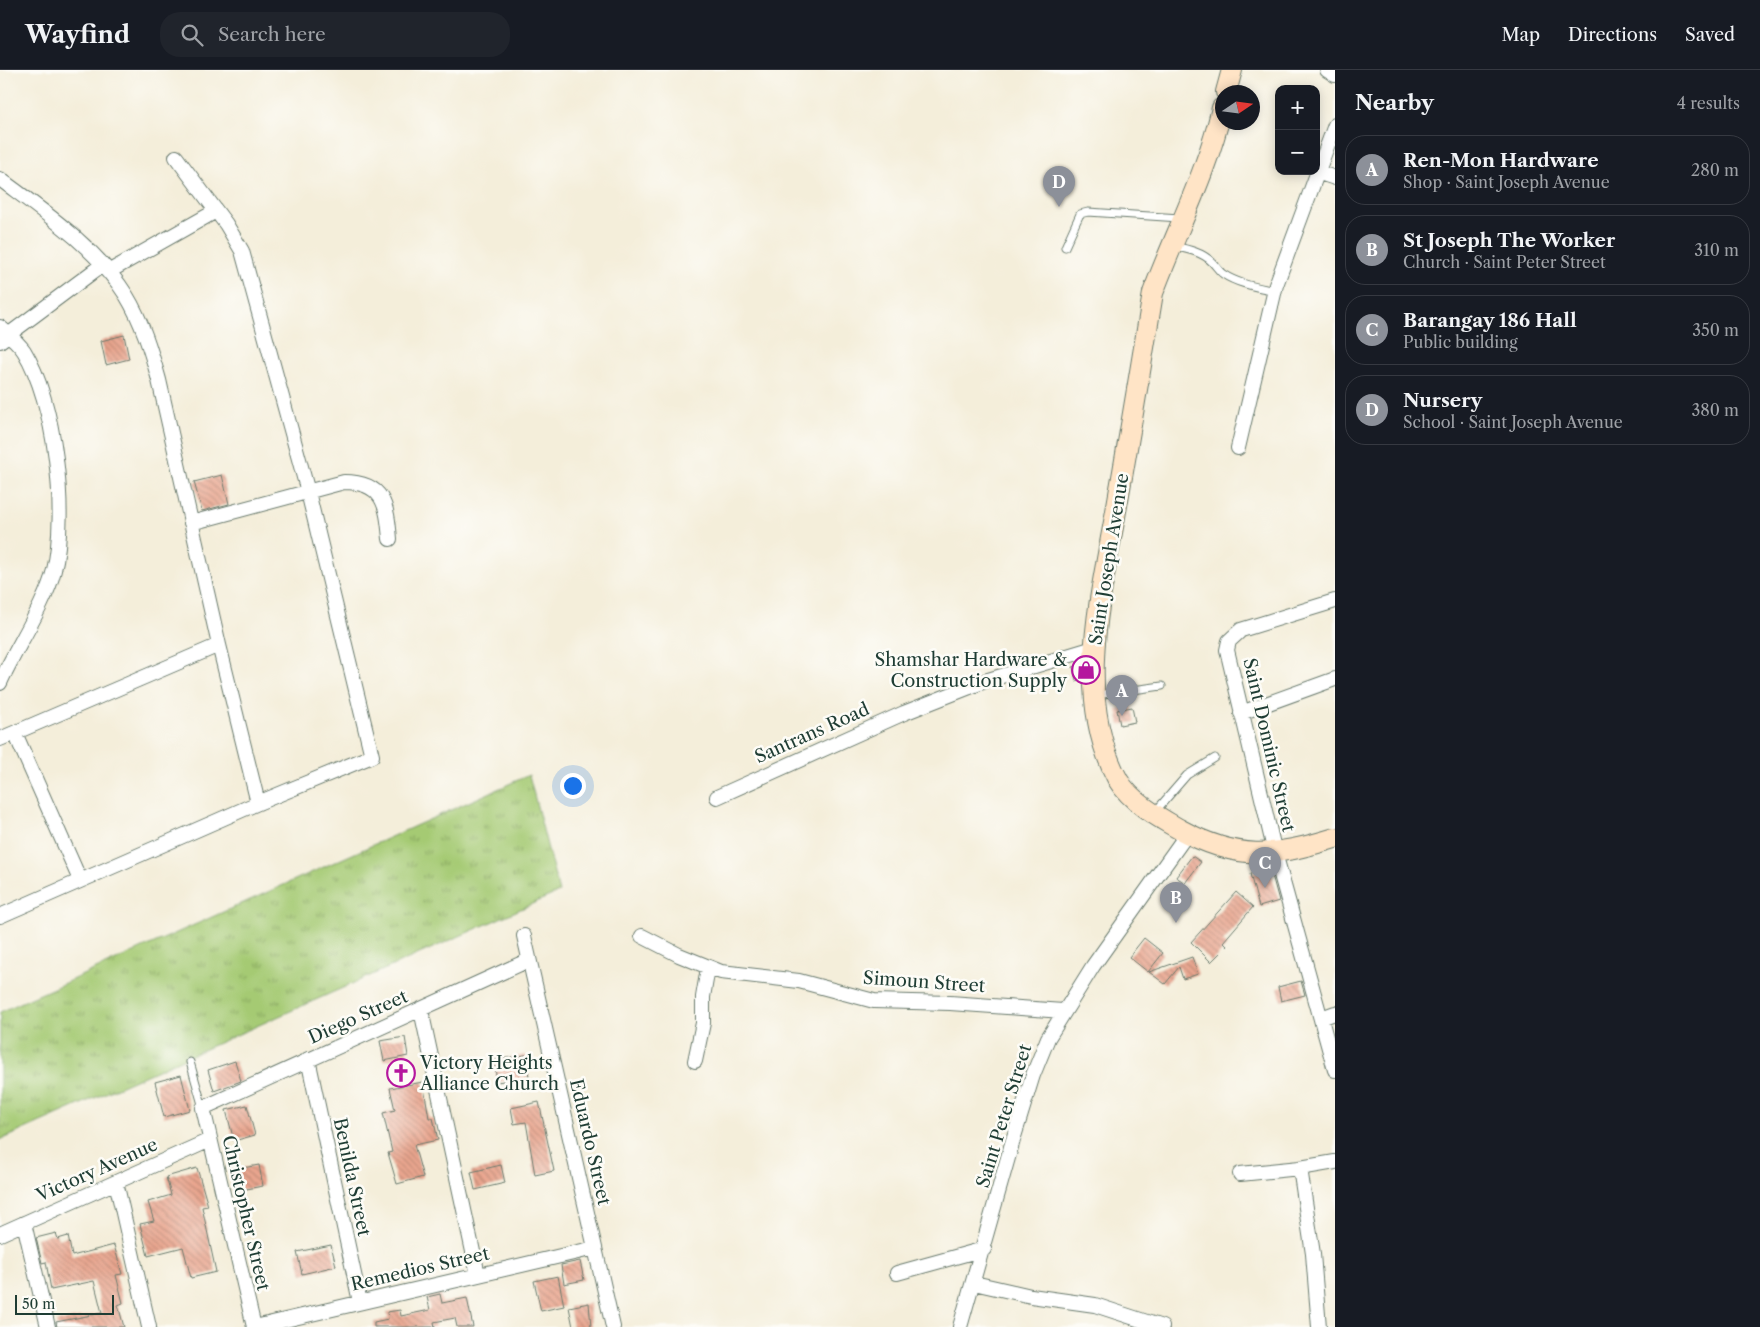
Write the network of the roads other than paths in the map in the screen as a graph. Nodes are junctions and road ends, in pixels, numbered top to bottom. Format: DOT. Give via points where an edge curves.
graph roads {
  1 [pos="1232,70"];
  2 [pos="1327,70"];
  3 [pos="1335,75"];
  4 [pos="1228,85"];
  5 [pos="1335,125"];
  6 [pos="1216,130"];
  7 [pos="176,157"];
  8 [pos="1320,164"];
  9 [pos="1320,173"];
  10 [pos="1316,175"];
  11 [pos="1335,178"];
  12 [pos="0,179"];
  13 [pos="216,211"];
  14 [pos="1183,218"];
  15 [pos="1170,245"];
  16 [pos="1065,247"];
  17 [pos="105,268"];
  18 [pos="1275,291"];
  19 [pos="3,334"];
  20 [pos="1238,448"];
  21 [pos="308,492"];
  22 [pos="191,523"];
  23 [pos="390,539"];
  24 [pos="1335,601"];
  25 [pos="219,645"];
  26 [pos="1094,648"];
  27 [pos="1335,679"];
  28 [pos="0,683"];
  29 [pos="1162,686"];
  30 [pos="1096,695"];
  31 [pos="1241,713"];
  32 [pos="15,733"];
  33 [pos="0,739"];
  34 [pos="1215,758"];
  35 [pos="717,797"];
  36 [pos="258,803"];
  37 [pos="1154,814"];
  38 [pos="1187,834"];
  39 [pos="1334,841"];
  40 [pos="1275,853"];
  41 [pos="80,880"];
  42 [pos="0,916"];
  43 [pos="524,936"];
  44 [pos="642,936"];
  45 [pos="529,960"];
  46 [pos="708,968"];
  47 [pos="420,1010"];
  48 [pos="1063,1011"];
  49 [pos="1335,1013"];
  50 [pos="1320,1018"];
  51 [pos="308,1059"];
  52 [pos="694,1061"];
  53 [pos="190,1062"];
  54 [pos="1335,1070"];
  55 [pos="203,1108"];
  56 [pos="210,1140"];
  57 [pos="1335,1162"];
  58 [pos="1300,1168"];
  59 [pos="1240,1174"];
  60 [pos="116,1182"];
  61 [pos="24,1223"];
  62 [pos="0,1234"];
  63 [pos="595,1248"];
  64 [pos="984,1249"];
  65 [pos="897,1273"];
  66 [pos="478,1275"];
  67 [pos="974,1283"];
  68 [pos="360,1302"];
  69 [pos="48,1327"];
  70 [pos="149,1327"];
  71 [pos="254,1327"];
  72 [pos="612,1327"];
  73 [pos="960,1327"];
  74 [pos="1162,1327"];
  75 [pos="1319,1327"];
  1 -- 4 [label="main road"];
  2 -- 3 [label="street"];
  5 -- 8 [label="street"];
  6 -- 14 [label="main road, Saint Joseph Avenue" via="1200,183"];
  7 -- 13 [label="street"];
  9 -- 11 [label="street"];
  10 -- 18 [label="street"];
  12 -- 17 [label="street" via="89,251"];
  13 -- 17 [label="street"];
  13 -- 21 [label="street" via="242,251"];
  14 -- 15 [label="main road, Saint Joseph Avenue"];
  14 -- 16 [label="lane" via="1088,212 1080,214"];
  15 -- 18 [label="lane" via="1198,253 1234,279"];
  15 -- 26 [label="main road, Saint Joseph Avenue" via="1153,293"];
  17 -- 19 [label="street"];
  17 -- 22 [label="street" via="136,313 150,349"];
  18 -- 20 [label="street"];
  19 -- 28 [label="street" via="23,350 46,402 54,448 59,528 54,570"];
  21 -- 22 [label="street"];
  21 -- 23 [label="street" via="344,482 359,482 371,487 386,506"];
  21 -- 36 [label="street" via="372,756"];
  22 -- 25 [label="street"];
  24 -- 31 [label="street, Saint Dominic Street" via="1234,634 1227,650"];
  25 -- 32 [label="street"];
  25 -- 36 [label="street"];
  26 -- 30 [label="main road, Saint Joseph Avenue"];
  26 -- 35 [label="street, Santrans Road" via="984,681 904,713"];
  27 -- 31 [label="street"];
  29 -- 30 [label="lane"];
  30 -- 37 [label="main road, Saint Joseph Avenue" via="1107,752 1119,781"];
  31 -- 40 [label="street, Saint Dominic Street"];
  32 -- 33 [label="street"];
  32 -- 41 [label="street"];
  34 -- 37 [label="lane" via="1187,775"];
  36 -- 41 [label="street"];
  37 -- 38 [label="main road, Saint Joseph Avenue"];
  38 -- 40 [label="main road, Saint Joseph Avenue" via="1232,851 1254,855"];
  38 -- 48 [label="street, Saint Peter Street"];
  39 -- 40 [label="main road, Saint Joseph Avenue"];
  40 -- 50 [label="street, Saint Dominic Street"];
  41 -- 42 [label="street"];
  43 -- 45 [label="street, Eduardo Street"];
  44 -- 46 [label="street, Simoun Street"];
  45 -- 47 [label="street, Diego Street"];
  45 -- 63 [label="street, Eduardo Street"];
  46 -- 48 [label="street, Simoun Street" via="735,975 799,981 874,1001"];
  46 -- 52 [label="street" via="703,1023"];
  47 -- 51 [label="street, Diego Street"];
  47 -- 66 [label="street"];
  48 -- 64 [label="street, Saint Peter Street" via="1033,1075"];
  49 -- 50 [label="street"];
  50 -- 54 [label="street, Saint Dominic Street"];
  51 -- 55 [label="street, Diego Street"];
  51 -- 68 [label="street, Benilda Street"];
  53 -- 55 [label="lane"];
  55 -- 56 [label="street, Christopher Street"];
  56 -- 60 [label="street, Victory Avenue"];
  56 -- 71 [label="street, Christopher Street"];
  57 -- 58 [label="street"];
  58 -- 59 [label="street"];
  58 -- 75 [label="street" via="1313,1254"];
  60 -- 61 [label="street, Victory Avenue"];
  60 -- 70 [label="street"];
  61 -- 62 [label="street, Victory Avenue"];
  61 -- 69 [label="street"];
  63 -- 66 [label="street, Remedios Street"];
  63 -- 72 [label="street, Eduardo Street"];
  64 -- 65 [label="street"];
  64 -- 67 [label="street, Saint Peter Street"];
  66 -- 68 [label="street, Remedios Street"];
  67 -- 73 [label="street, Saint Peter Street"];
  67 -- 74 [label="street" via="1095,1305"];
  68 -- 71 [label="street, Remedios Street"];
}
